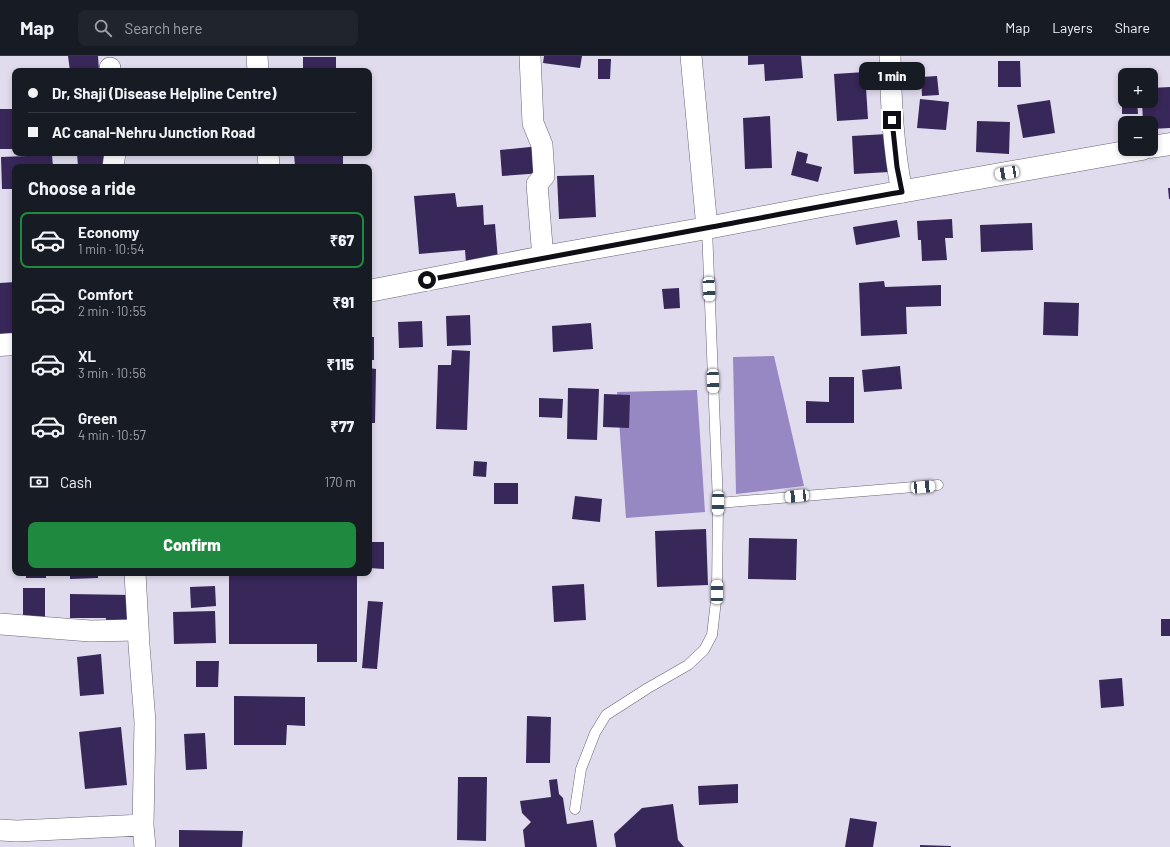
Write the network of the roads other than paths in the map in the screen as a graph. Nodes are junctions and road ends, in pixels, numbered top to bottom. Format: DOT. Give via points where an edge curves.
graph roads {
  1 [pos="257,56"];
  2 [pos="530,56"];
  3 [pos="691,56"];
  4 [pos="890,56"];
  5 [pos="258,68"];
  6 [pos="1170,144"];
  7 [pos="1158,146"];
  8 [pos="1118,153"];
  9 [pos="902,192"];
  10 [pos="706,228"];
  11 [pos="544,258"];
  12 [pos="372,290"];
  13 [pos="12,344"];
  14 [pos="0,346"];
  15 [pos="938,485"];
  16 [pos="718,503"];
  17 [pos="135,576"];
  18 [pos="0,624"];
  19 [pos="138,630"];
  20 [pos="576,809"];
  21 [pos="143,825"];
  22 [pos="0,830"];
  23 [pos="146,847"];
  1 -- 5 [label="street"];
  2 -- 11 [label="street" via="533,123 542,145 544,176 537,184"];
  3 -- 10 [label="street"];
  4 -- 9 [label="street" via="892,117"];
  6 -- 7 [label="main road"];
  8 -- 9 [label="main road"];
  9 -- 10 [label="main road"];
  10 -- 11 [label="main road"];
  10 -- 16 [label="lane"];
  11 -- 12 [label="main road"];
  13 -- 14 [label="main road"];
  15 -- 16 [label="lane"];
  16 -- 20 [label="lane" via="717,592 712,635 704,650 688,665 606,716 595,733 581,769"];
  17 -- 19 [label="street"];
  18 -- 19 [label="street" via="90,631"];
  19 -- 21 [label="street" via="145,722"];
  21 -- 22 [label="street"];
  21 -- 23 [label="street"];
}
